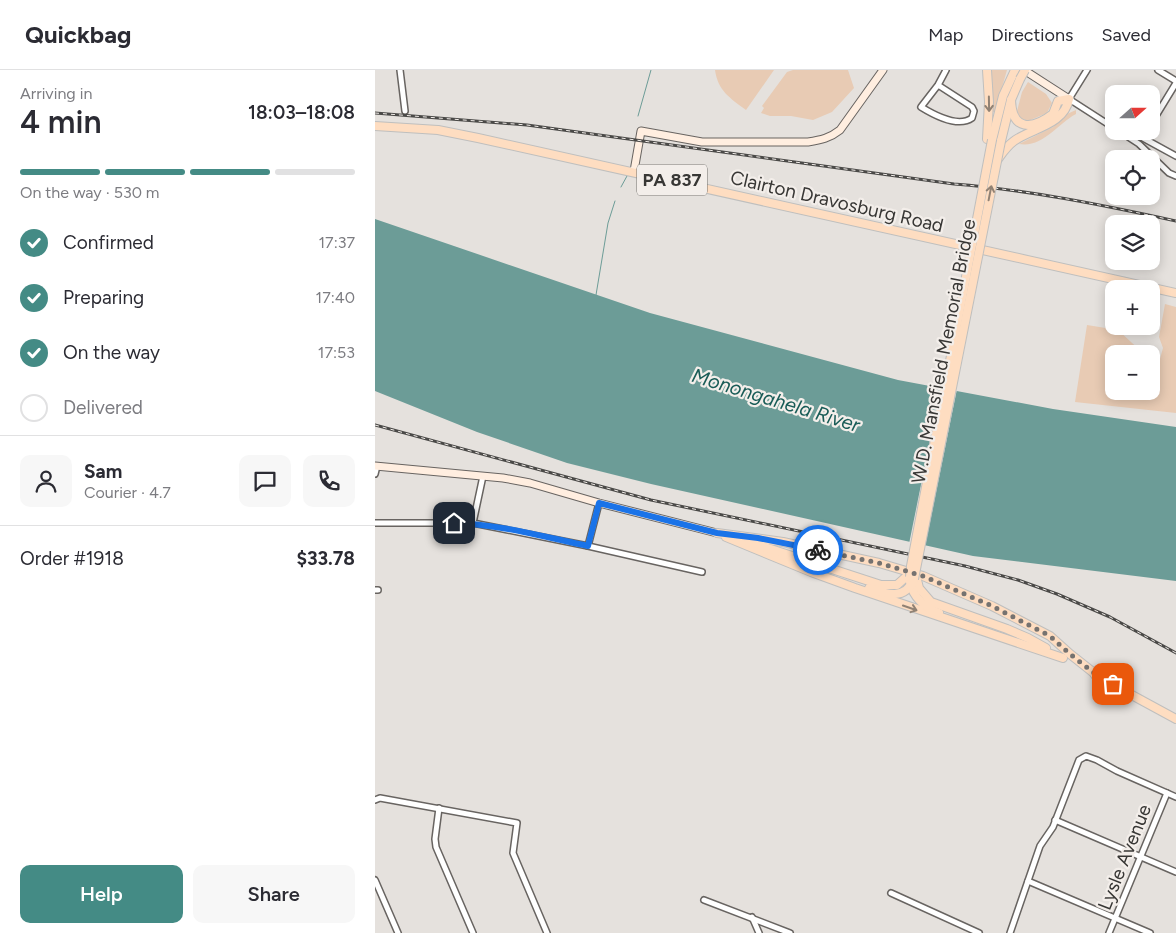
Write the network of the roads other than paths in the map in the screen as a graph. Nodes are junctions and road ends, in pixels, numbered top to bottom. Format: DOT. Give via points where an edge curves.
graph roads {
  1 [pos="400,70"];
  2 [pos="883,70"];
  3 [pos="946,70"];
  4 [pos="987,70"];
  5 [pos="1025,70"];
  6 [pos="1087,70"];
  7 [pos="1158,70"];
  8 [pos="1013,73"];
  9 [pos="1176,82"];
  10 [pos="938,85"];
  11 [pos="1069,99"];
  12 [pos="1011,100"];
  13 [pos="1160,109"];
  14 [pos="405,112"];
  15 [pos="1105,122"];
  16 [pos="375,126"];
  17 [pos="989,139"];
  18 [pos="1133,140"];
  19 [pos="1142,140"];
  20 [pos="1147,140"];
  21 [pos="1139,144"];
  22 [pos="1176,156"];
  23 [pos="996,162"];
  24 [pos="634,171"];
  25 [pos="1176,176"];
  26 [pos="969,249"];
  27 [pos="1176,293"];
  28 [pos="376,466"];
  29 [pos="375,474"];
  30 [pos="483,476"];
  31 [pos="599,503"];
  32 [pos="375,523"];
  33 [pos="473,524"];
  34 [pos="717,533"];
  35 [pos="588,546"];
  36 [pos="770,555"];
  37 [pos="914,566"];
  38 [pos="703,572"];
  39 [pos="912,580"];
  40 [pos="1025,644"];
  41 [pos="1063,658"];
  42 [pos="1099,677"];
  43 [pos="1175,715"];
  44 [pos="1167,793"];
  45 [pos="1176,797"];
  46 [pos="375,800"];
  47 [pos="439,808"];
  48 [pos="1055,820"];
  49 [pos="1140,857"];
  50 [pos="1176,872"];
  51 [pos="375,880"];
  52 [pos="1028,881"];
  53 [pos="891,893"];
  54 [pos="704,900"];
  55 [pos="752,917"];
  56 [pos="1115,918"];
  57 [pos="398,933"];
  58 [pos="473,933"];
  59 [pos="547,933"];
  60 [pos="759,933"];
  61 [pos="790,933"];
  62 [pos="979,933"];
  63 [pos="1009,933"];
  64 [pos="1109,933"];
  65 [pos="1150,933"];
  1 -- 14 [label="street"];
  2 -- 24 [label="main road" via="840,130 832,136 808,142 702,142 641,130"];
  3 -- 10 [label="street"];
  4 -- 17 [label="main road, one-way"];
  5 -- 11 [label="main road"];
  5 -- 12 [label="main road, W.D. Mansfield Memorial Bridge, bridge"];
  6 -- 11 [label="street"];
  7 -- 9 [label="street"];
  8 -- 17 [label="main road"];
  9 -- 13 [label="street"];
  10 -- 10 [label="street" via="971,107 974,110 972,118 967,122 949,120 921,107"];
  11 -- 12 [label="main road" via="1058,101 1053,114 1031,126 1024,126 1014,119"];
  11 -- 15 [label="street"];
  11 -- 23 [label="main road" via="1068,105 1054,121 1014,141"];
  12 -- 23 [label="main road, W.D. Mansfield Memorial Bridge, bridge"];
  16 -- 24 [label="main road, Clairton Dravosburg Road / PA 837" via="439,130"];
  17 -- 26 [label="main road, W.D. Mansfield Memorial Bridge, bridge"];
  18 -- 21 [label="street"];
  19 -- 21 [label="street"];
  20 -- 22 [label="street"];
  21 -- 25 [label="street"];
  37 -- 23 [label="main road, W.D. Mansfield Memorial Bridge, one-way, bridge"];
  24 -- 26 [label="main road, Clairton Dravosburg Road / PA 837"];
  26 -- 27 [label="main road, PA 837"];
  26 -- 37 [label="main road, W.D. Mansfield Memorial Bridge, bridge"];
  28 -- 29 [label="street"];
  28 -- 30 [label="main road"];
  30 -- 31 [label="main road" via="530,482"];
  30 -- 33 [label="street"];
  31 -- 34 [label="main road"];
  31 -- 35 [label="street"];
  32 -- 33 [label="street"];
  33 -- 35 [label="street"];
  34 -- 36 [label="main road"];
  34 -- 39 [label="main road" via="881,585 897,585"];
  34 -- 42 [label="main road" via="783,542 923,576 1050,636"];
  35 -- 38 [label="street"];
  36 -- 39 [label="main road" via="888,594 904,592"];
  36 -- 40 [label="main road, one-way" via="906,606"];
  37 -- 39 [label="main road, bridge"];
  39 -- 40 [label="main road" via="915,595 932,610"];
  39 -- 41 [label="main road" via="931,602 1028,638"];
  40 -- 41 [label="main road"];
  41 -- 42 [label="main road"];
  42 -- 43 [label="main road"];
  44 -- 45 [label="street"];
  44 -- 48 [label="street" via="1086,756 1076,765"];
  44 -- 49 [label="street, Lysle Avenue"];
  46 -- 47 [label="street" via="381,798"];
  47 -- 58 [label="street" via="436,847"];
  47 -- 59 [label="street" via="517,823 513,853"];
  48 -- 49 [label="street"];
  48 -- 52 [label="street" via="1040,846"];
  49 -- 50 [label="street"];
  49 -- 56 [label="street, Lysle Avenue"];
  51 -- 57 [label="street"];
  52 -- 56 [label="street"];
  52 -- 63 [label="street"];
  53 -- 62 [label="street"];
  54 -- 55 [label="street"];
  55 -- 60 [label="street"];
  55 -- 61 [label="street"];
  56 -- 64 [label="street, Lysle Avenue"];
  56 -- 65 [label="street"];
}
